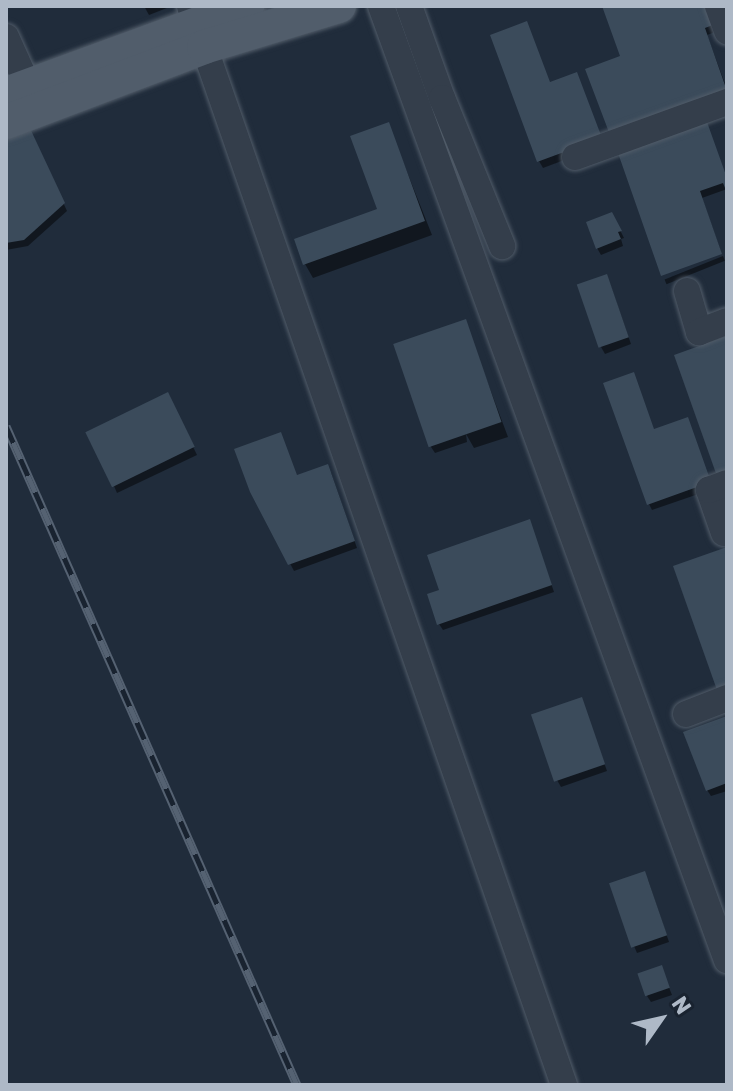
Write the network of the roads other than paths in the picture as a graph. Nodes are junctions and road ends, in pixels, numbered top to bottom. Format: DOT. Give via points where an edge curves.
graph roads {
  1 [pos="339,6"];
  2 [pos="381,6"];
  3 [pos="409,6"];
  4 [pos="718,6"];
  5 [pos="239,7"];
  6 [pos="197,26"];
  7 [pos="727,31"];
  8 [pos="6,37"];
  9 [pos="17,90"];
  10 [pos="727,102"];
  11 [pos="6,122"];
  12 [pos="575,157"];
  13 [pos="502,246"];
  14 [pos="687,291"];
  15 [pos="727,321"];
  16 [pos="727,483"];
  17 [pos="724,533"];
  18 [pos="727,698"];
  19 [pos="686,714"];
  20 [pos="727,960"];
  21 [pos="564,1085"];
  1 -- 6 [label="main road"];
  2 -- 20 [label="street"];
  3 -- 13 [label="street"];
  4 -- 7 [label="street"];
  5 -- 6 [label="main road"];
  6 -- 9 [label="main road"];
  6 -- 11 [label="main road"];
  6 -- 21 [label="street"];
  8 -- 9 [label="street"];
  10 -- 12 [label="street"];
  14 -- 15 [label="street" via="699,332"];
  16 -- 17 [label="street" via="709,490"];
  18 -- 19 [label="street"];
}
